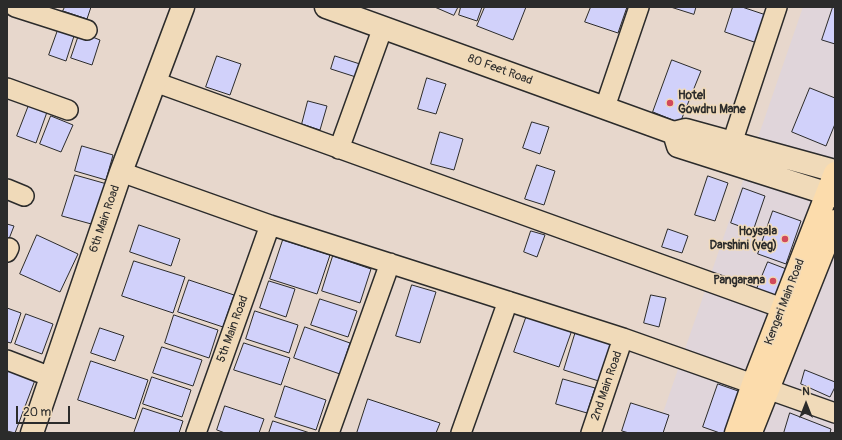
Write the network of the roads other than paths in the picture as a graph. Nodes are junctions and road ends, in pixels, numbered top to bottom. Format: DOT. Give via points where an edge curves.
graph roads {
  1 [pos="15,7"];
  2 [pos="183,7"];
  3 [pos="326,7"];
  4 [pos="639,7"];
  5 [pos="777,7"];
  6 [pos="383,27"];
  7 [pos="88,30"];
  8 [pos="155,82"];
  9 [pos="7,88"];
  10 [pos="605,107"];
  11 [pos="68,110"];
  12 [pos="674,133"];
  13 [pos="732,143"];
  14 [pos="339,149"];
  15 [pos="121,172"];
  16 [pos="835,172"];
  17 [pos="7,188"];
  18 [pos="831,195"];
  19 [pos="24,196"];
  20 [pos="835,221"];
  21 [pos="270,224"];
  22 [pos="390,263"];
  23 [pos="508,301"];
  24 [pos="782,308"];
  25 [pos="623,338"];
  26 [pos="7,360"];
  27 [pos="51,377"];
  28 [pos="761,387"];
  29 [pos="835,413"];
  30 [pos="32,433"];
  31 [pos="196,433"];
  32 [pos="329,433"];
  33 [pos="461,433"];
  34 [pos="591,433"];
  35 [pos="736,433"];
  36 [pos="751,433"];
  1 -- 7 [label="street"];
  2 -- 8 [label="street, 6th Main Road"];
  3 -- 6 [label="street, 80 Feet Road"];
  4 -- 10 [label="street"];
  5 -- 13 [label="street"];
  6 -- 10 [label="street, 80 Feet Road"];
  6 -- 14 [label="street"];
  8 -- 14 [label="street"];
  8 -- 15 [label="street, 6th Main Road"];
  9 -- 11 [label="street"];
  10 -- 12 [label="street, 80 Feet Road"];
  12 -- 13 [label="street, 80 Feet Road" via="686,130"];
  12 -- 18 [label="street" via="678,146"];
  13 -- 16 [label="street, 80 Feet Road"];
  14 -- 24 [label="street"];
  15 -- 21 [label="street"];
  15 -- 27 [label="street, 6th Main Road"];
  16 -- 18 [label="main road, Kengeri Main Road"];
  17 -- 19 [label="street"];
  18 -- 24 [label="main road, Kengeri Main Road"];
  20 -- 28 [label="main road, Kengeri Main Road"];
  21 -- 22 [label="street"];
  21 -- 31 [label="street, 5th Main Road"];
  22 -- 23 [label="street"];
  22 -- 32 [label="street"];
  23 -- 25 [label="street"];
  23 -- 33 [label="street"];
  24 -- 28 [label="main road, Kengeri Main Road"];
  25 -- 28 [label="street"];
  25 -- 34 [label="street, 2nd Main Road"];
  26 -- 27 [label="street"];
  27 -- 30 [label="street, 6th Main Road"];
  28 -- 29 [label="street"];
  28 -- 35 [label="main road, Kengeri Main Road"];
  28 -- 36 [label="main road, Kengeri Main Road"];
}
